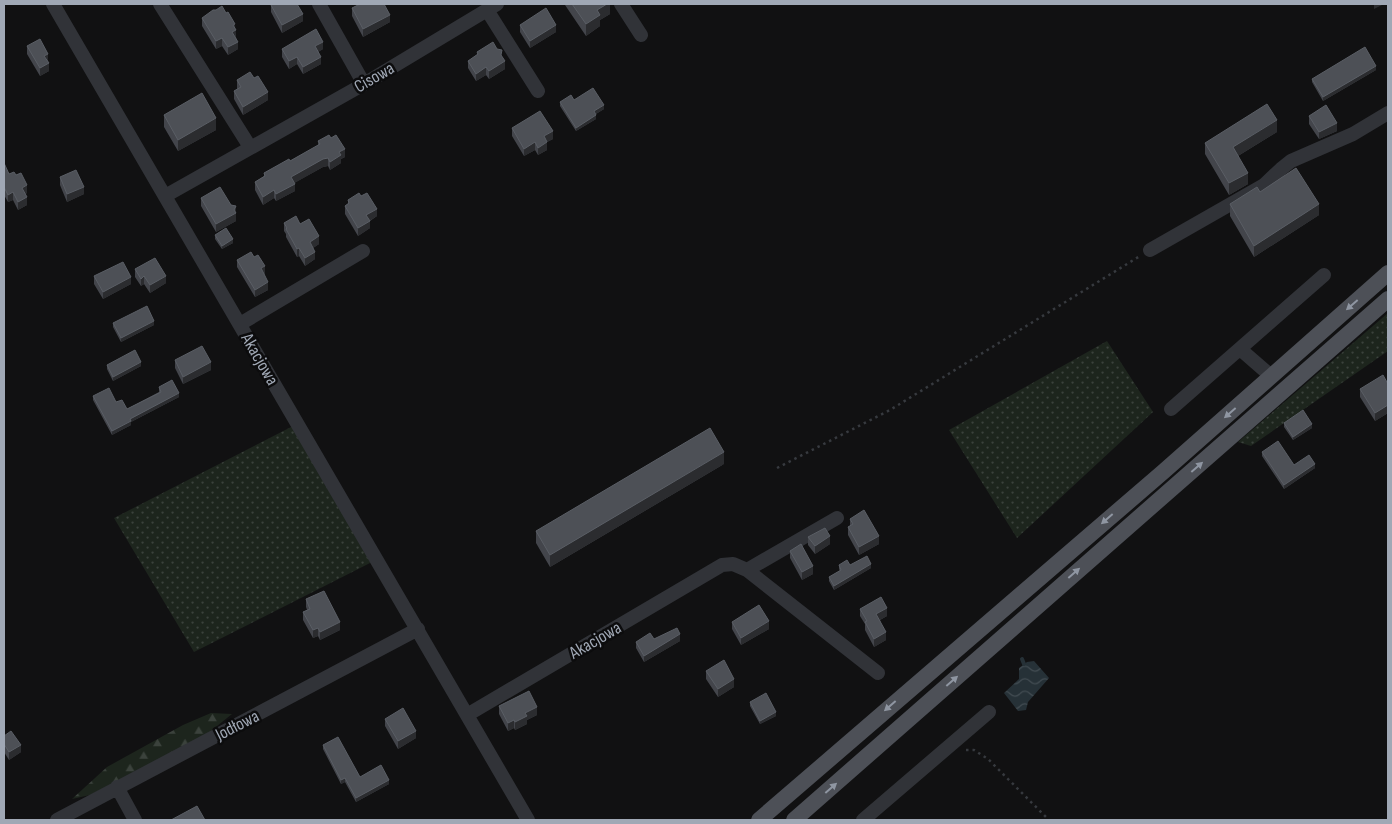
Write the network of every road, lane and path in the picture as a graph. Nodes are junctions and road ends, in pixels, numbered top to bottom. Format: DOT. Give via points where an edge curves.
graph roads {
  1 [pos="53,4"];
  2 [pos="160,4"];
  3 [pos="319,4"];
  4 [pos="621,4"];
  5 [pos="492,7"];
  6 [pos="641,35"];
  7 [pos="364,84"];
  8 [pos="538,91"];
  9 [pos="1388,114"];
  10 [pos="250,147"];
  11 [pos="165,196"];
  12 [pos="1150,250"];
  13 [pos="362,251"];
  14 [pos="1388,273"];
  15 [pos="1324,275"];
  16 [pos="1388,299"];
  17 [pos="240,324"];
  18 [pos="1240,349"];
  19 [pos="1272,376"];
  20 [pos="1171,409"];
  21 [pos="777,468"];
  22 [pos="837,518"];
  23 [pos="747,570"];
  24 [pos="418,629"];
  25 [pos="878,673"];
  26 [pos="989,712"];
  27 [pos="467,715"];
  28 [pos="961,750"];
  29 [pos="117,787"];
  30 [pos="57,820"];
  31 [pos="135,820"];
  32 [pos="528,820"];
  33 [pos="759,820"];
  34 [pos="794,820"];
  35 [pos="863,820"];
  36 [pos="1050,820"];
  1 -- 11 [label="street, Akacjowa"];
  2 -- 10 [label="street"];
  3 -- 7 [label="street"];
  4 -- 6 [label="street"];
  5 -- 7 [label="street, Cisowa"];
  5 -- 8 [label="street"];
  7 -- 10 [label="street, Cisowa"];
  9 -- 12 [label="street" via="1353,134 1291,161 1264,185"];
  10 -- 11 [label="street, Cisowa"];
  11 -- 17 [label="street, Akacjowa"];
  12 -- 21 [label="path" via="890,410"];
  13 -- 17 [label="street"];
  14 -- 19 [label="main road, one-way"];
  15 -- 18 [label="street"];
  34 -- 16 [label="main road, one-way"];
  17 -- 24 [label="street, Akacjowa"];
  18 -- 19 [label="street"];
  18 -- 20 [label="street"];
  19 -- 33 [label="main road, one-way"];
  22 -- 23 [label="street"];
  23 -- 25 [label="street"];
  23 -- 27 [label="street, Akacjowa" via="733,564 722,565"];
  24 -- 27 [label="street, Akacjowa"];
  24 -- 29 [label="street, Jodłowa"];
  26 -- 35 [label="street"];
  27 -- 32 [label="street, Akacjowa"];
  28 -- 36 [label="path" via="974,750 988,759"];
  29 -- 30 [label="street, Jodłowa"];
  29 -- 31 [label="street"];
}
